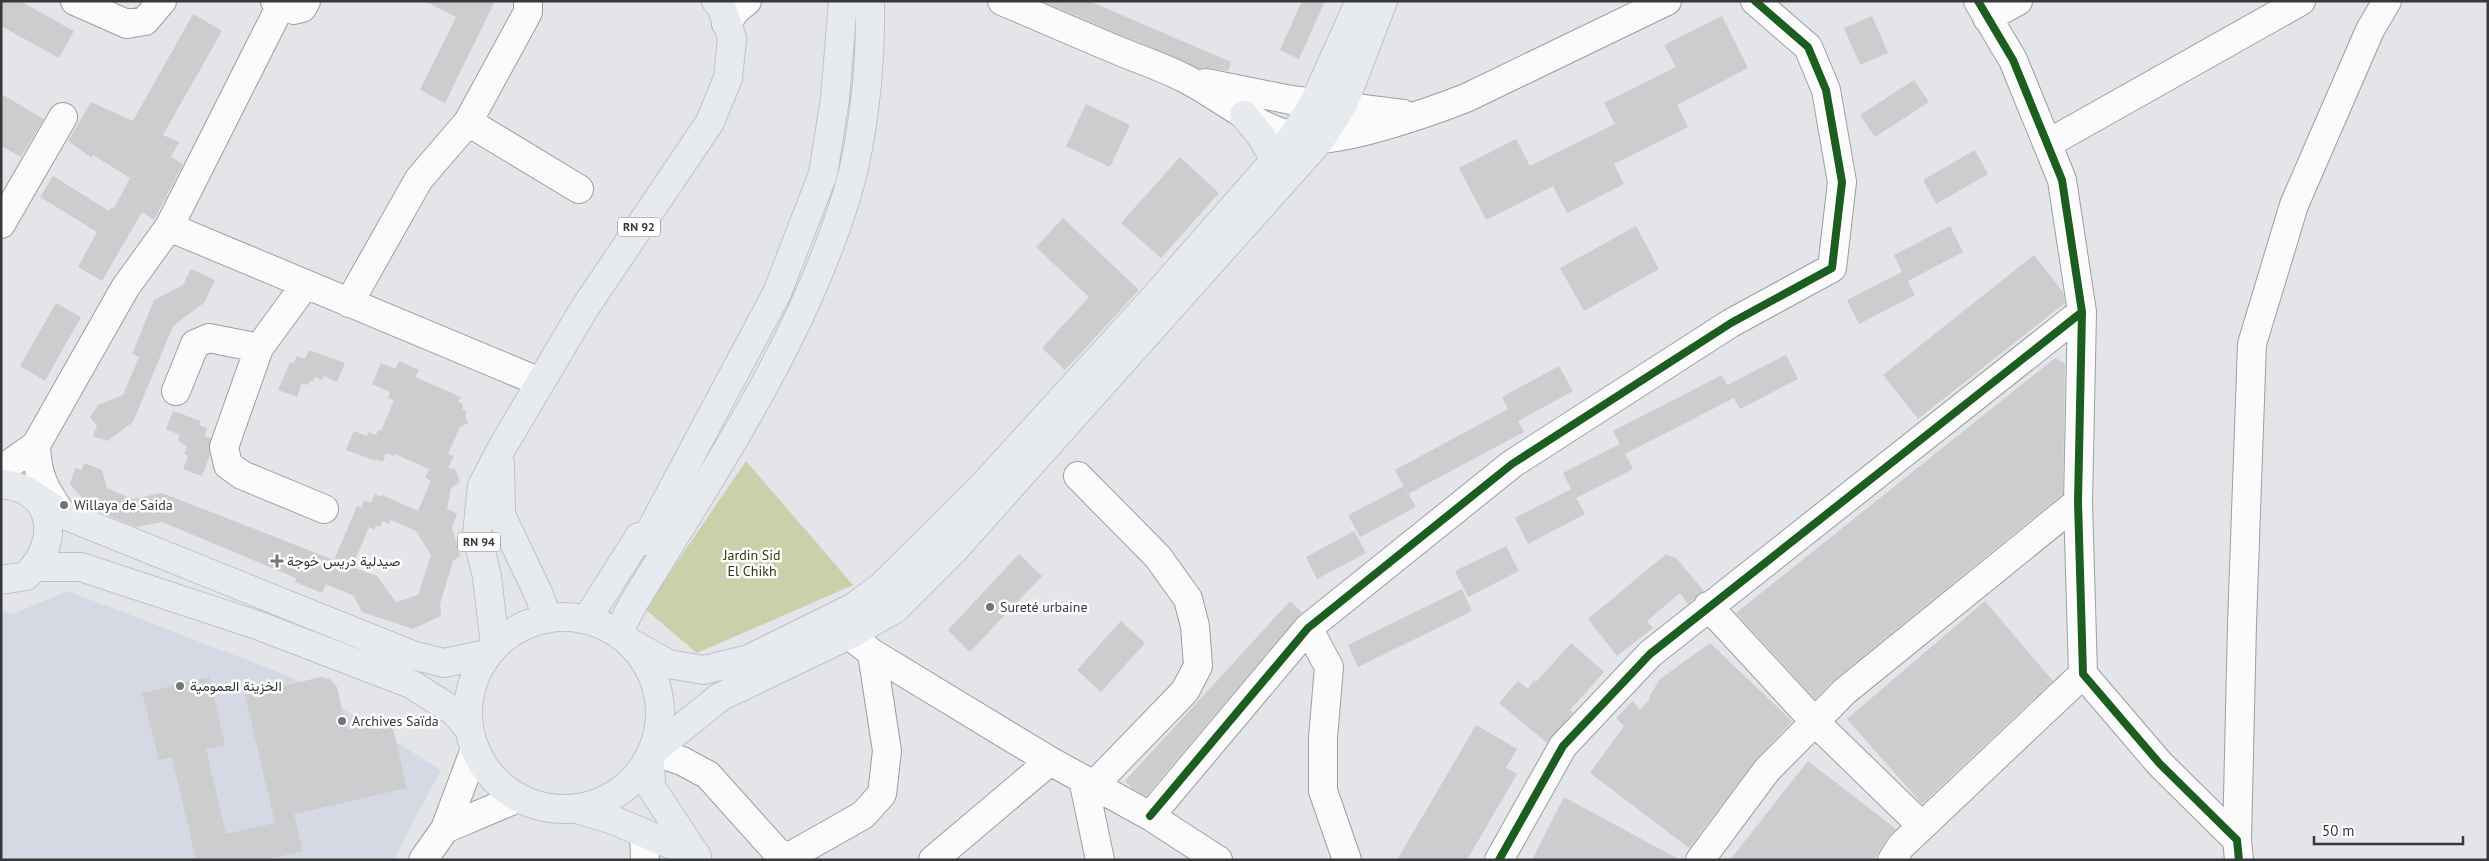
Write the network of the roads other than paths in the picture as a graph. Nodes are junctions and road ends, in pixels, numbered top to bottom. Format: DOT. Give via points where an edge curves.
graph roads {
  1 [pos="75,1"];
  2 [pos="162,1"];
  3 [pos="528,1"];
  4 [pos="746,1"];
  5 [pos="843,1"];
  6 [pos="870,1"];
  7 [pos="1002,1"];
  8 [pos="1360,1"];
  9 [pos="1383,1"];
  10 [pos="1667,1"];
  11 [pos="1754,1"];
  12 [pos="2018,1"];
  13 [pos="2301,1"];
  14 [pos="2387,1"];
  15 [pos="286,2"];
  16 [pos="1983,10"];
  17 [pos="721,12"];
  18 [pos="1184,78"];
  19 [pos="1314,103"];
  20 [pos="1343,106"];
  21 [pos="1244,115"];
  22 [pos="1414,116"];
  23 [pos="63,118"];
  24 [pos="468,122"];
  25 [pos="1293,136"];
  26 [pos="1321,139"];
  27 [pos="2047,144"];
  28 [pos="1274,160"];
  29 [pos="579,189"];
  30 [pos="1,224"];
  31 [pos="169,227"];
  32 [pos="305,285"];
  33 [pos="349,303"];
  34 [pos="1163,303"];
  35 [pos="2082,312"];
  36 [pos="259,348"];
  37 [pos="540,382"];
  38 [pos="176,391"];
  39 [pos="504,444"];
  40 [pos="36,445"];
  41 [pos="1,470"];
  42 [pos="1078,476"];
  43 [pos="1,484"];
  44 [pos="27,492"];
  45 [pos="987,497"];
  46 [pos="2078,502"];
  47 [pos="324,510"];
  48 [pos="62,514"];
  49 [pos="36,567"];
  50 [pos="1,580"];
  51 [pos="1708,606"];
  52 [pos="546,618"];
  53 [pos="587,619"];
  54 [pos="1308,628"];
  55 [pos="848,635"];
  56 [pos="624,638"];
  57 [pos="491,650"];
  58 [pos="872,654"];
  59 [pos="2083,674"];
  60 [pos="1815,722"];
  61 [pos="472,739"];
  62 [pos="652,754"];
  63 [pos="1050,761"];
  64 [pos="1088,782"];
  65 [pos="518,798"];
  66 [pos="577,809"];
  67 [pos="1150,816"];
  68 [pos="1922,826"];
  69 [pos="445,829"];
  70 [pos="645,847"];
  71 [pos="2238,850"];
  72 [pos="698,858"];
  73 [pos="423,860"];
  74 [pos="933,860"];
  75 [pos="1100,860"];
  76 [pos="1218,860"];
  77 [pos="1347,860"];
  78 [pos="1499,860"];
  79 [pos="1700,860"];
  80 [pos="1892,860"];
  1 -- 2 [label="street" via="128,24 145,21"];
  3 -- 24 [label="street" via="528,12"];
  4 -- 17 [label="street" via="736,9"];
  5 -- 53 [label="main road" via="835,99 823,174 777,293 645,542 639,537"];
  6 -- 56 [label="main road" via="868,82 858,150 838,223 805,306 766,386 633,604"];
  7 -- 18 [label="street"];
  8 -- 19 [label="main road"];
  9 -- 20 [label="main road"];
  10 -- 22 [label="street" via="1466,98"];
  11 -- 54 [label="street" via="1808,47 1826,90 1842,182 1832,268 1732,323 1512,464"];
  12 -- 16 [label="street"];
  13 -- 27 [label="street"];
  14 -- 71 [label="street" via="2370,30 2294,205 2252,344"];
  15 -- 31 [label="street"];
  16 -- 27 [label="street" via="2013,60"];
  17 -- 37 [label="main road, RN 92" via="732,38 728,78 710,122 584,309"];
  18 -- 19 [label="street"];
  18 -- 21 [label="street"];
  19 -- 20 [label="street"];
  19 -- 25 [label="main road"];
  20 -- 22 [label="street"];
  20 -- 26 [label="main road"];
  21 -- 25 [label="street"];
  21 -- 28 [label="main road"];
  22 -- 26 [label="street"];
  23 -- 30 [label="street"];
  24 -- 29 [label="street"];
  24 -- 33 [label="street" via="419,179"];
  25 -- 26 [label="street"];
  25 -- 28 [label="main road"];
  26 -- 34 [label="main road"];
  27 -- 35 [label="street" via="2062,180"];
  28 -- 34 [label="main road"];
  31 -- 32 [label="street"];
  31 -- 40 [label="street" via="125,288"];
  32 -- 33 [label="street"];
  32 -- 36 [label="street"];
  33 -- 37 [label="street"];
  34 -- 45 [label="main road"];
  35 -- 46 [label="street"];
  35 -- 51 [label="street"];
  36 -- 38 [label="street" via="208,338 195,344"];
  36 -- 47 [label="street" via="224,447 228,465 242,475"];
  37 -- 39 [label="main road, RN 92"];
  39 -- 52 [label="main road, RN 94" via="498,473 500,515 539,595"];
  39 -- 57 [label="main road, RN 94" via="482,486 477,534 487,576"];
  40 -- 41 [label="street"];
  40 -- 48 [label="street" via="36,467 42,483"];
  42 -- 64 [label="street" via="1158,557 1188,599 1198,666 1185,691"];
  43 -- 44 [label="main road"];
  44 -- 48 [label="main road"];
  44 -- 49 [label="main road" via="40,504 48,519 49,537"];
  45 -- 55 [label="main road" via="954,550 895,609"];
  45 -- 56 [label="main road" via="854,607 749,659 704,670 668,664"];
  46 -- 59 [label="street"];
  46 -- 60 [label="street" via="1845,691"];
  48 -- 57 [label="main road" via="412,656 444,663"];
  49 -- 50 [label="main road" via="26,576"];
  49 -- 61 [label="main road" via="81,567 257,625 411,684 455,712"];
  51 -- 60 [label="street"];
  51 -- 78 [label="street" via="1650,654 1563,746"];
  52 -- 53 [label="main road"];
  52 -- 57 [label="main road" via="519,627"];
  53 -- 56 [label="main road"];
  54 -- 67 [label="street"];
  54 -- 77 [label="street" via="1329,667 1323,738 1323,791"];
  55 -- 58 [label="street"];
  55 -- 62 [label="main road" via="720,697"];
  56 -- 62 [label="main road" via="648,666 659,693 660,723"];
  57 -- 61 [label="main road" via="477,671 470,690 467,709"];
  58 -- 62 [label="street" via="887,751 882,794 863,815 796,853 786,856 776,852 708,775 682,762"];
  58 -- 63 [label="street"];
  59 -- 68 [label="street"];
  59 -- 71 [label="street"];
  60 -- 68 [label="street"];
  60 -- 79 [label="street" via="1767,770"];
  61 -- 65 [label="main road" via="485,769"];
  61 -- 69 [label="street"];
  62 -- 66 [label="main road" via="632,782 606,800"];
  62 -- 72 [label="main road" via="651,787"];
  63 -- 64 [label="street"];
  63 -- 74 [label="street"];
  64 -- 67 [label="street"];
  64 -- 75 [label="street"];
  65 -- 66 [label="main road" via="546,808"];
  65 -- 69 [label="street"];
  66 -- 70 [label="main road" via="613,820"];
  67 -- 76 [label="street"];
  68 -- 80 [label="street" via="1901,846"];
  69 -- 73 [label="street"];
  70 -- 72 [label="main road"];
}
